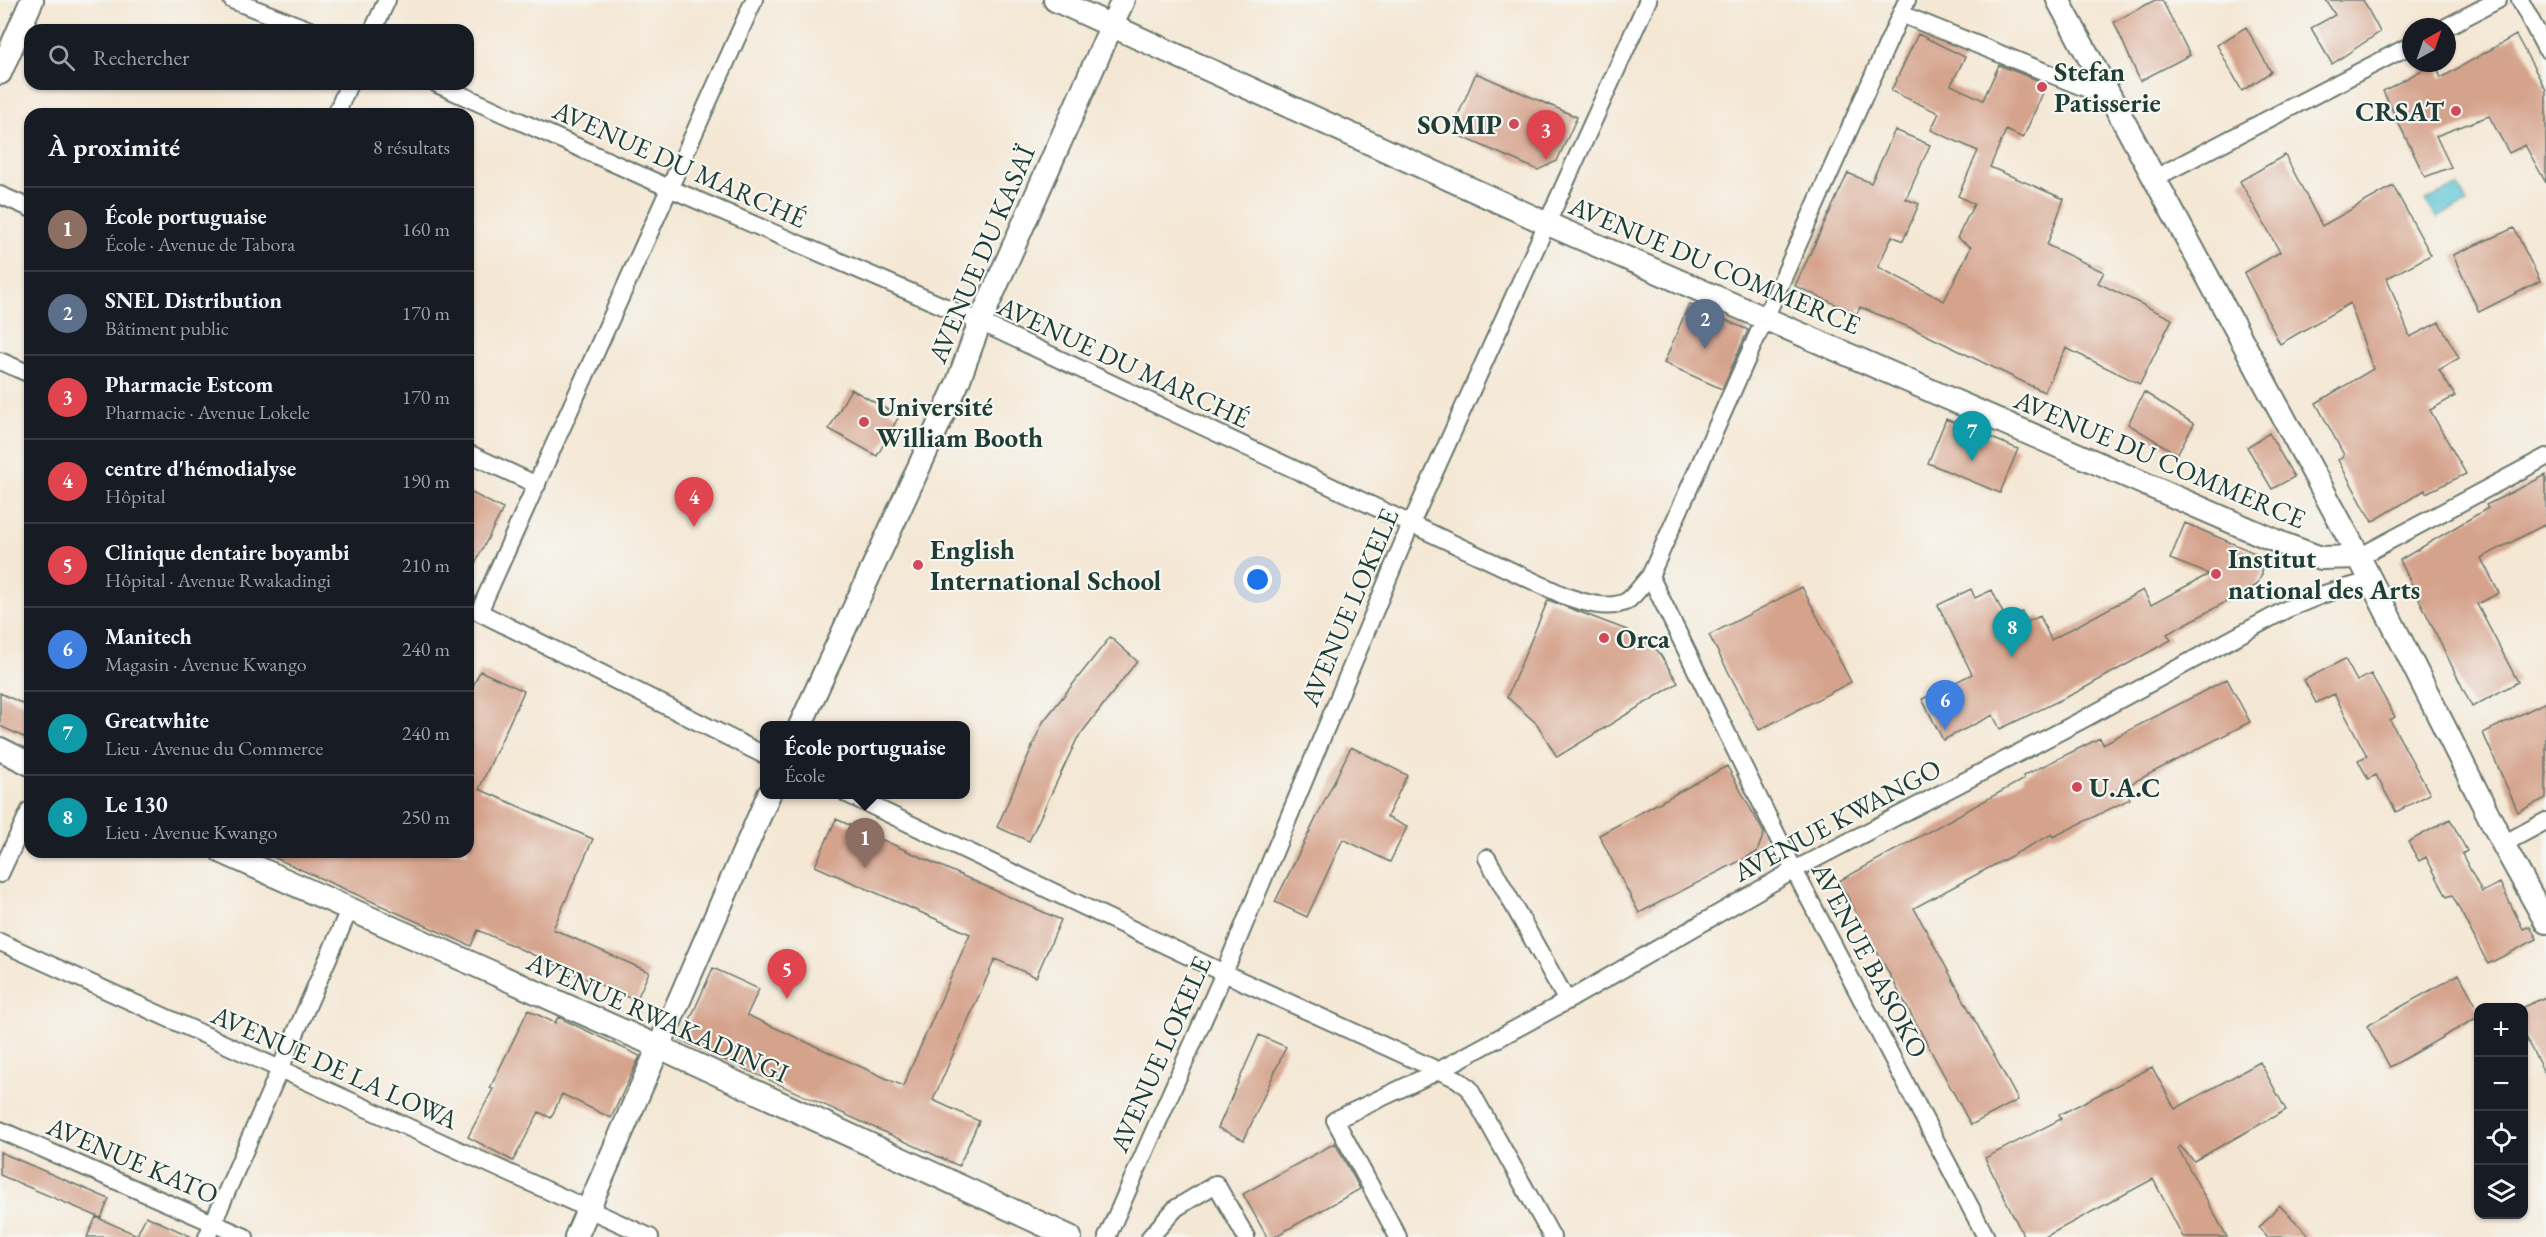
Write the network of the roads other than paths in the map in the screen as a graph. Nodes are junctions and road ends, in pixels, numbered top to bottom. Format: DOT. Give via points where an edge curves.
graph roads {
  1 [pos="32,0"];
  2 [pos="232,0"];
  3 [pos="387,0"];
  4 [pos="754,0"];
  5 [pos="1055,0"];
  6 [pos="1123,0"];
  7 [pos="1648,0"];
  8 [pos="2058,0"];
  9 [pos="2498,0"];
  10 [pos="2520,0"];
  11 [pos="1904,7"];
  12 [pos="2456,22"];
  13 [pos="294,24"];
  14 [pos="376,24"];
  15 [pos="1113,26"];
  16 [pos="2546,49"];
  17 [pos="2402,50"];
  18 [pos="0,73"];
  19 [pos="346,90"];
  20 [pos="450,90"];
  21 [pos="2110,98"];
  22 [pos="339,108"];
  23 [pos="2155,178"];
  24 [pos="669,188"];
  25 [pos="0,195"];
  26 [pos="24,205"];
  27 [pos="1548,224"];
  28 [pos="1764,317"];
  29 [pos="980,322"];
  30 [pos="0,362"];
  31 [pos="24,372"];
  32 [pos="474,456"];
  33 [pos="2546,457"];
  34 [pos="537,485"];
  35 [pos="1410,526"];
  36 [pos="2359,557"];
  37 [pos="1650,576"];
  38 [pos="2371,580"];
  39 [pos="802,721"];
  40 [pos="0,749"];
  41 [pos="760,752"];
  42 [pos="24,761"];
  43 [pos="767,799"];
  44 [pos="855,799"];
  45 [pos="2546,821"];
  46 [pos="24,823"];
  47 [pos="2503,844"];
  48 [pos="235,858"];
  49 [pos="1487,858"];
  50 [pos="1794,870"];
  51 [pos="0,874"];
  52 [pos="349,910"];
  53 [pos="2546,922"];
  54 [pos="0,942"];
  55 [pos="1224,974"];
  56 [pos="1567,1001"];
  57 [pos="658,1047"];
  58 [pos="279,1070"];
  59 [pos="1438,1071"];
  60 [pos="0,1130"];
  61 [pos="588,1209"];
  62 [pos="211,1230"];
  63 [pos="245,1237"];
  64 [pos="576,1237"];
  65 [pos="650,1237"];
  66 [pos="1070,1237"];
  67 [pos="1107,1237"];
  68 [pos="1150,1237"];
  69 [pos="1246,1237"];
  70 [pos="1398,1237"];
  71 [pos="1552,1237"];
  72 [pos="1986,1237"];
  1 -- 18 [label="street"];
  2 -- 13 [label="street"];
  3 -- 14 [label="street"];
  4 -- 24 [label="street"];
  5 -- 15 [label="street, AVENUE DU COMMERCE"];
  6 -- 15 [label="street, AVENUE DU KASAÏ"];
  7 -- 27 [label="street, AVENUE LOKELE"];
  8 -- 21 [label="street"];
  9 -- 12 [label="street"];
  10 -- 16 [label="street"];
  11 -- 21 [label="street"];
  11 -- 28 [label="street"];
  15 -- 27 [label="street, AVENUE DU COMMERCE"];
  15 -- 29 [label="street, AVENUE DU KASAÏ"];
  17 -- 23 [label="street"];
  19 -- 22 [label="street"];
  20 -- 24 [label="street, AVENUE DU MARCHÉ"];
  21 -- 23 [label="street"];
  23 -- 36 [label="street"];
  24 -- 29 [label="street, AVENUE DU MARCHÉ"];
  24 -- 34 [label="street"];
  25 -- 26 [label="street"];
  27 -- 28 [label="street, AVENUE DU COMMERCE"];
  27 -- 35 [label="street, AVENUE LOKELE"];
  28 -- 36 [label="street, AVENUE DU COMMERCE" via="2283,544 2321,558"];
  28 -- 37 [label="street"];
  29 -- 35 [label="street, AVENUE DU MARCHÉ"];
  29 -- 39 [label="street, AVENUE DU KASAÏ" via="958,382"];
  30 -- 31 [label="street"];
  32 -- 34 [label="street"];
  33 -- 36 [label="street"];
  34 -- 41 [label="street" via="479,612"];
  35 -- 37 [label="street, AVENUE DU MARCHÉ" via="1590,604 1626,601"];
  35 -- 55 [label="street, AVENUE LOKELE"];
  36 -- 38 [label="street"];
  37 -- 50 [label="street, AVENUE BASOKO"];
  38 -- 47 [label="street"];
  38 -- 50 [label="street, AVENUE KWANGO" via="2287,609"];
  40 -- 42 [label="street"];
  43 -- 57 [label="street"];
  44 -- 55 [label="street"];
  45 -- 47 [label="street"];
  46 -- 51 [label="street"];
  47 -- 53 [label="street"];
  48 -- 52 [label="street, AVENUE RWAKADINGI"];
  49 -- 56 [label="street"];
  50 -- 56 [label="street, AVENUE KWANGO"];
  50 -- 72 [label="street, AVENUE BASOKO"];
  52 -- 57 [label="street, AVENUE RWAKADINGI"];
  52 -- 58 [label="street"];
  54 -- 58 [label="street, AVENUE DE LA LOWA"];
  55 -- 59 [label="street"];
  55 -- 67 [label="street, AVENUE LOKELE"];
  56 -- 59 [label="street, AVENUE KWANGO"];
  57 -- 61 [label="street"];
  57 -- 66 [label="street, AVENUE RWAKADINGI"];
  58 -- 61 [label="street, AVENUE DE LA LOWA"];
  58 -- 62 [label="street"];
  59 -- 70 [label="street, AVENUE KWANGO" via="1335,1120"];
  59 -- 71 [label="street" via="1469,1088"];
  60 -- 62 [label="street, AVENUE KATO"];
  61 -- 64 [label="street"];
  61 -- 65 [label="street, AVENUE DE LA LOWA"];
  62 -- 63 [label="street, AVENUE KATO"];
  68 -- 69 [label="street" via="1176,1208 1216,1184"];
}
